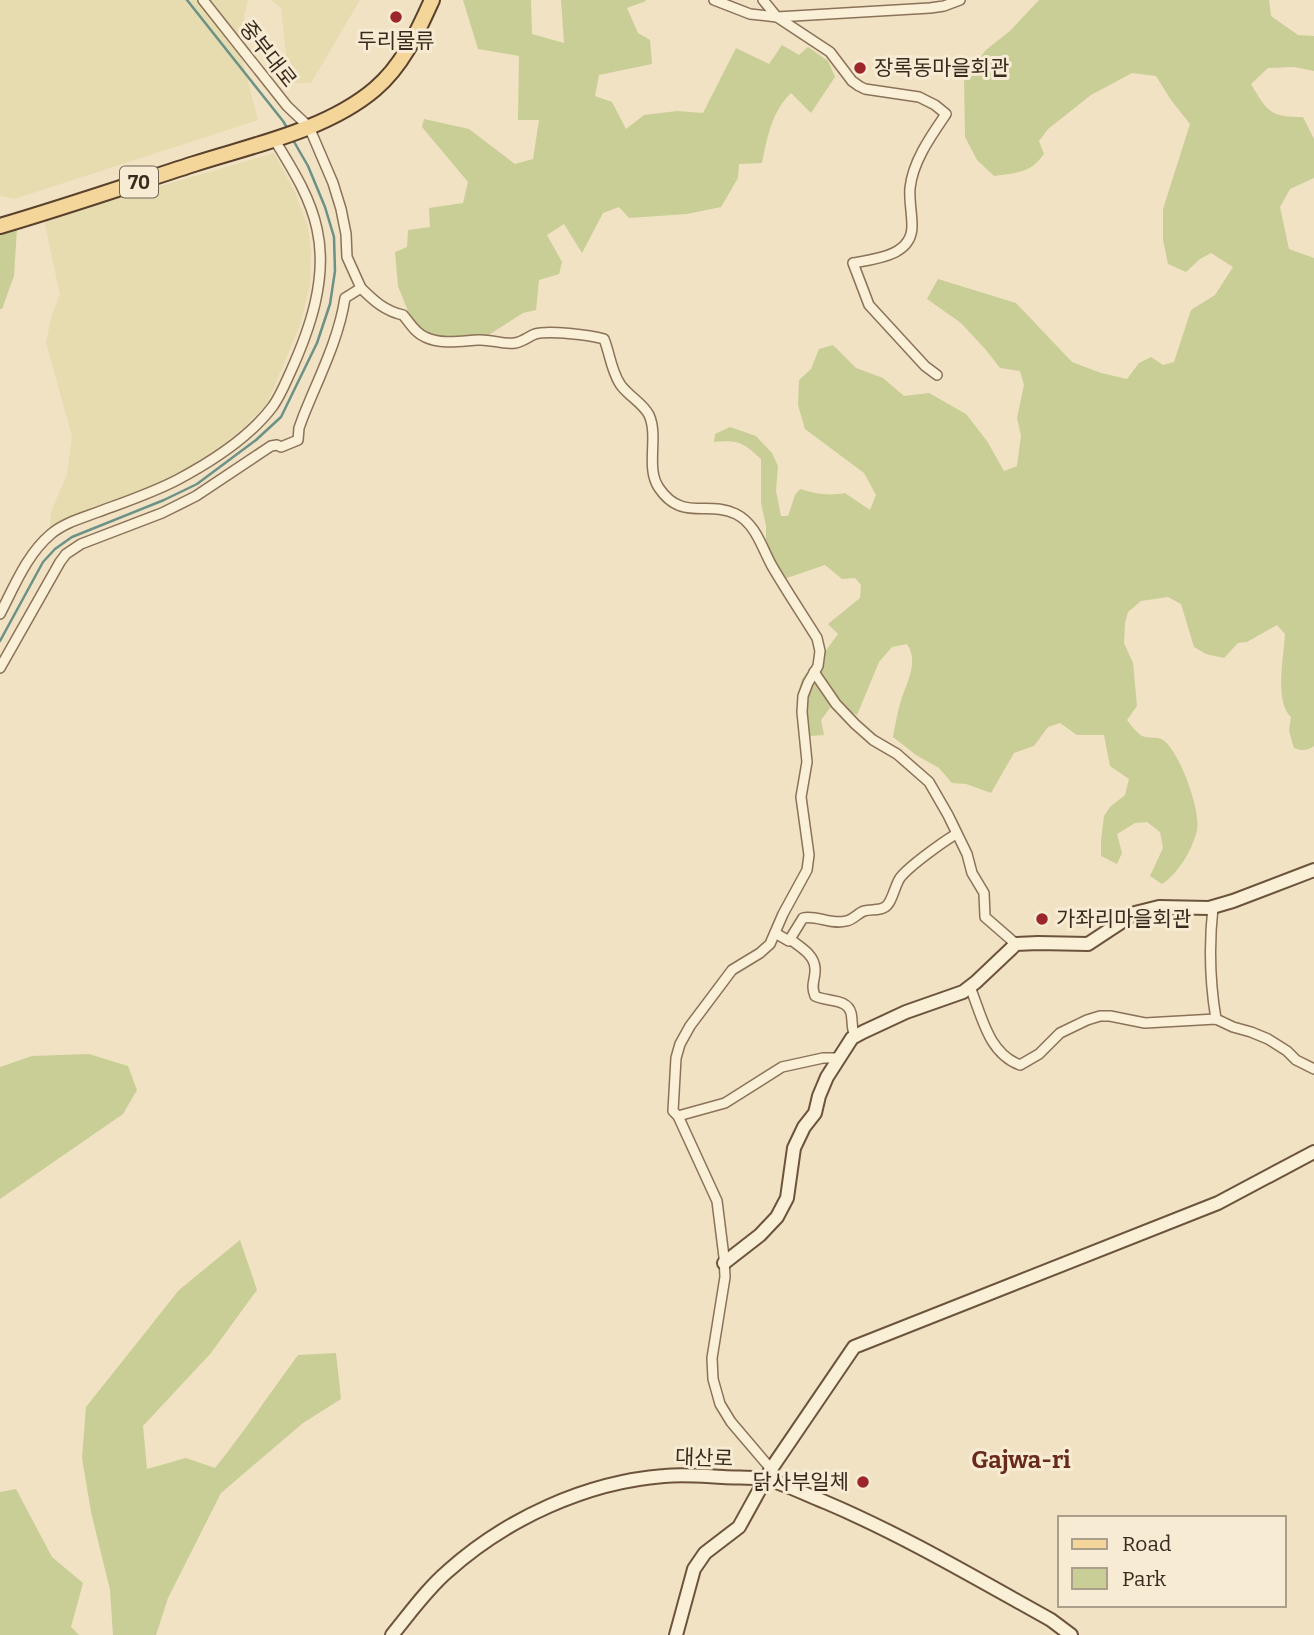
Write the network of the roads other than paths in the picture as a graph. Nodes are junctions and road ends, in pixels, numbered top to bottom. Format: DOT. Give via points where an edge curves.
graph roads {
  1 [pos="203,0"];
  2 [pos="432,0"];
  3 [pos="714,0"];
  4 [pos="762,0"];
  5 [pos="960,0"];
  6 [pos="778,17"];
  7 [pos="306,128"];
  8 [pos="276,138"];
  9 [pos="0,226"];
  10 [pos="361,288"];
  11 [pos="937,375"];
  12 [pos="0,614"];
  13 [pos="0,668"];
  14 [pos="814,672"];
  15 [pos="956,834"];
  16 [pos="1314,870"];
  17 [pos="1213,907"];
  18 [pos="775,933"];
  19 [pos="790,939"];
  20 [pos="1016,944"];
  21 [pos="970,987"];
  22 [pos="1216,1019"];
  23 [pos="856,1036"];
  24 [pos="839,1058"];
  25 [pos="1314,1069"];
  26 [pos="678,1116"];
  27 [pos="1314,1152"];
  28 [pos="724,1263"];
  29 [pos="769,1474"];
  30 [pos="393,1635"];
  31 [pos="676,1635"];
  32 [pos="1071,1635"];
  1 -- 7 [label="street, 중부대로"];
  2 -- 7 [label="main road, 70" via="404,57 385,80 353,105"];
  3 -- 6 [label="street" via="750,14"];
  4 -- 6 [label="street"];
  5 -- 6 [label="street" via="930,8"];
  6 -- 11 [label="street" via="830,52 859,86 919,97 946,114 914,170 910,239 891,254 853,263 870,305"];
  7 -- 8 [label="main road, 70"];
  7 -- 10 [label="street" via="333,183 347,257"];
  8 -- 9 [label="main road, 70"];
  8 -- 12 [label="street" via="306,198 317,229 320,262 314,309 279,396 240,439 192,472 53,532 28,561"];
  10 -- 13 [label="street" via="345,298 298,440 271,446 187,501 72,549 60,562"];
  10 -- 14 [label="street" via="376,303 403,314 417,333 442,342 483,339 518,343 544,332 604,339 621,386 648,413 652,424 657,486 681,508 735,513 748,523 817,638 820,651"];
  14 -- 15 [label="street" via="855,724 929,782"];
  14 -- 18 [label="street" via="803,696 802,712 807,762 801,797 807,870"];
  15 -- 19 [label="street" via="902,876 885,908 863,911 848,921 808,916"];
  15 -- 20 [label="street" via="984,893 985,917"];
  16 -- 17 [label="street"];
  17 -- 20 [label="street" via="1159,907 1135,913 1088,944"];
  17 -- 22 [label="street"];
  18 -- 19 [label="street"];
  18 -- 26 [label="street" via="760,953 732,970 680,1044 673,1111"];
  19 -- 23 [label="street" via="813,960 815,996 846,1005"];
  20 -- 21 [label="street"];
  21 -- 22 [label="street" via="989,1036 1008,1060 1020,1065 1040,1055 1060,1033 1100,1016 1145,1023"];
  21 -- 23 [label="street"];
  22 -- 25 [label="street" via="1268,1039"];
  23 -- 24 [label="street"];
  24 -- 26 [label="street" via="782,1067 725,1103"];
  24 -- 28 [label="street" via="819,1096 816,1113 794,1148 787,1198 777,1217"];
  26 -- 28 [label="street" via="717,1201"];
  27 -- 29 [label="street" via="1218,1203 855,1347"];
  28 -- 29 [label="street" via="713,1380 720,1404"];
  29 -- 30 [label="street, 대산로" via="646,1478 554,1504 460,1560"];
  29 -- 31 [label="street" via="739,1527 705,1553 694,1569"];
  29 -- 32 [label="street, 대산로" via="872,1522"];
}
